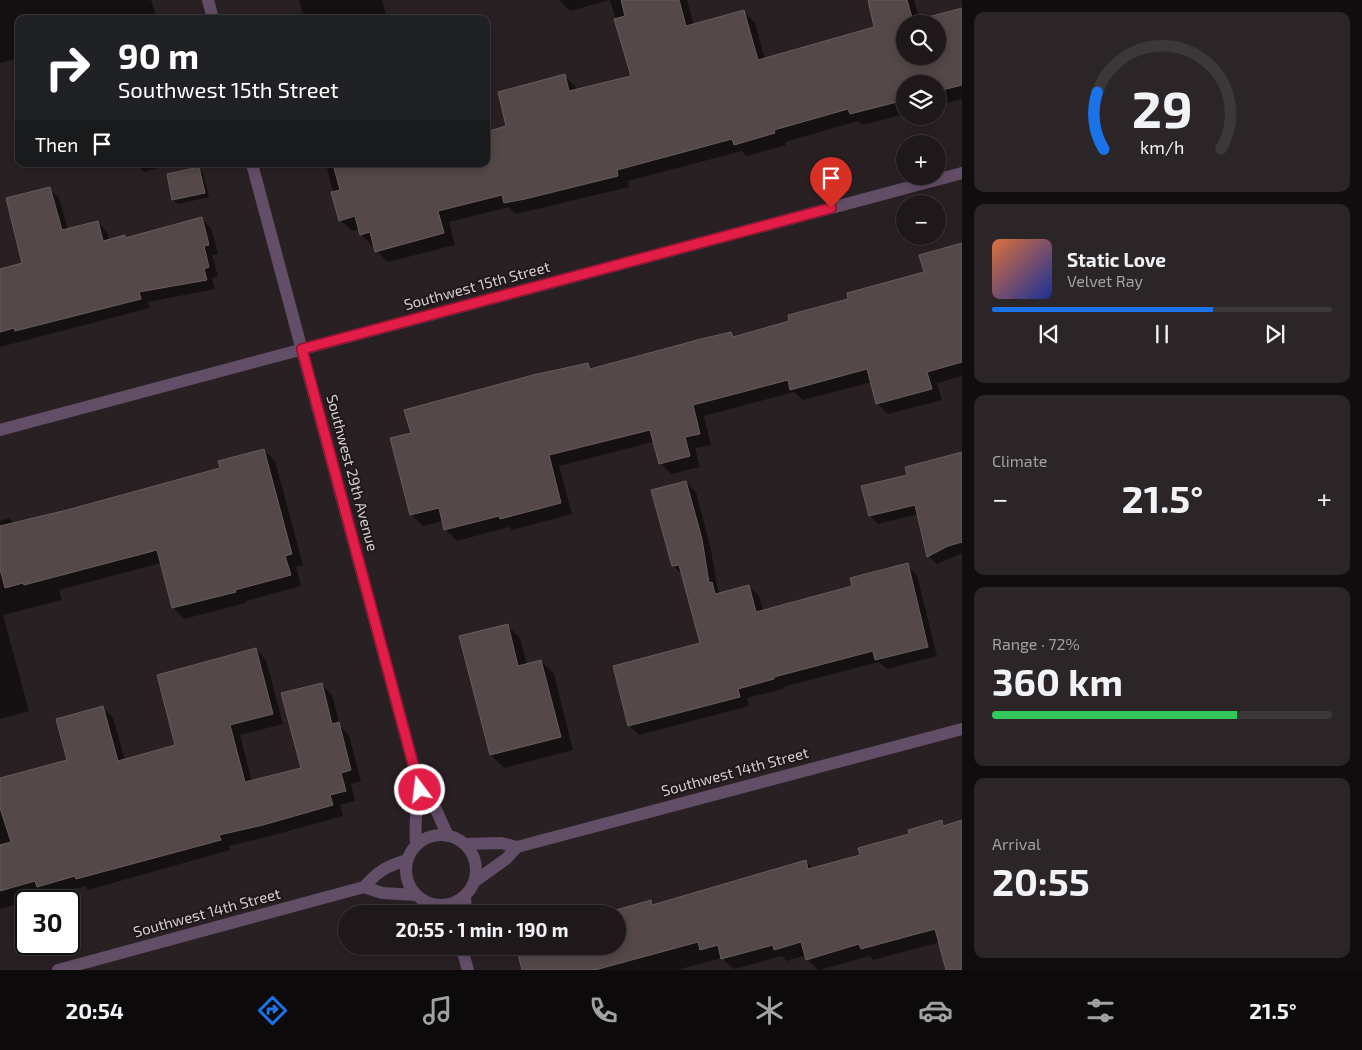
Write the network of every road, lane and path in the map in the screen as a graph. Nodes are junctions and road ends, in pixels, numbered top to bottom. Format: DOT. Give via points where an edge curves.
graph roads {
  1 [pos="208,0"];
  2 [pos="212,15"];
  3 [pos="253,167"];
  4 [pos="962,173"];
  5 [pos="302,349"];
  6 [pos="0,430"];
  7 [pos="962,729"];
  8 [pos="420,790"];
  9 [pos="448,836"];
  10 [pos="465,844"];
  11 [pos="416,845"];
  12 [pos="517,847"];
  13 [pos="407,860"];
  14 [pos="475,881"];
  15 [pos="364,887"];
  16 [pos="415,895"];
  17 [pos="464,897"];
  18 [pos="428,905"];
  19 [pos="449,905"];
  20 [pos="465,905"];
  21 [pos="464,955"];
  22 [pos="58,970"];
  23 [pos="468,970"];
  1 -- 2 [label="street"];
  3 -- 5 [label="street, Southwest 29th Avenue"];
  4 -- 5 [label="street, Southwest 15th Street"];
  5 -- 6 [label="street, Southwest 15th Street"];
  5 -- 8 [label="street, Southwest 29th Avenue"];
  7 -- 12 [label="street, Southwest 14th Street"];
  8 -- 9 [label="street, Southwest 29th Avenue" via="433,803"];
  8 -- 11 [label="street, Southwest 29th Avenue" via="416,806"];
  9 -- 10 [label="street"];
  9 -- 11 [label="street" via="431,836"];
  10 -- 12 [label="street, Southwest 14th Street" via="501,843"];
  10 -- 14 [label="street" via="473,854"];
  11 -- 13 [label="street"];
  12 -- 14 [label="street, Southwest 14th Street"];
  13 -- 15 [label="street, Southwest 14th Street" via="376,873"];
  13 -- 16 [label="street" via="405,872"];
  14 -- 17 [label="street"];
  15 -- 16 [label="street" via="382,893"];
  15 -- 22 [label="street, Southwest 14th Street"];
  16 -- 18 [label="street"];
  17 -- 19 [label="street"];
  17 -- 20 [label="street"];
  21 -- 23 [label="street"];
}
